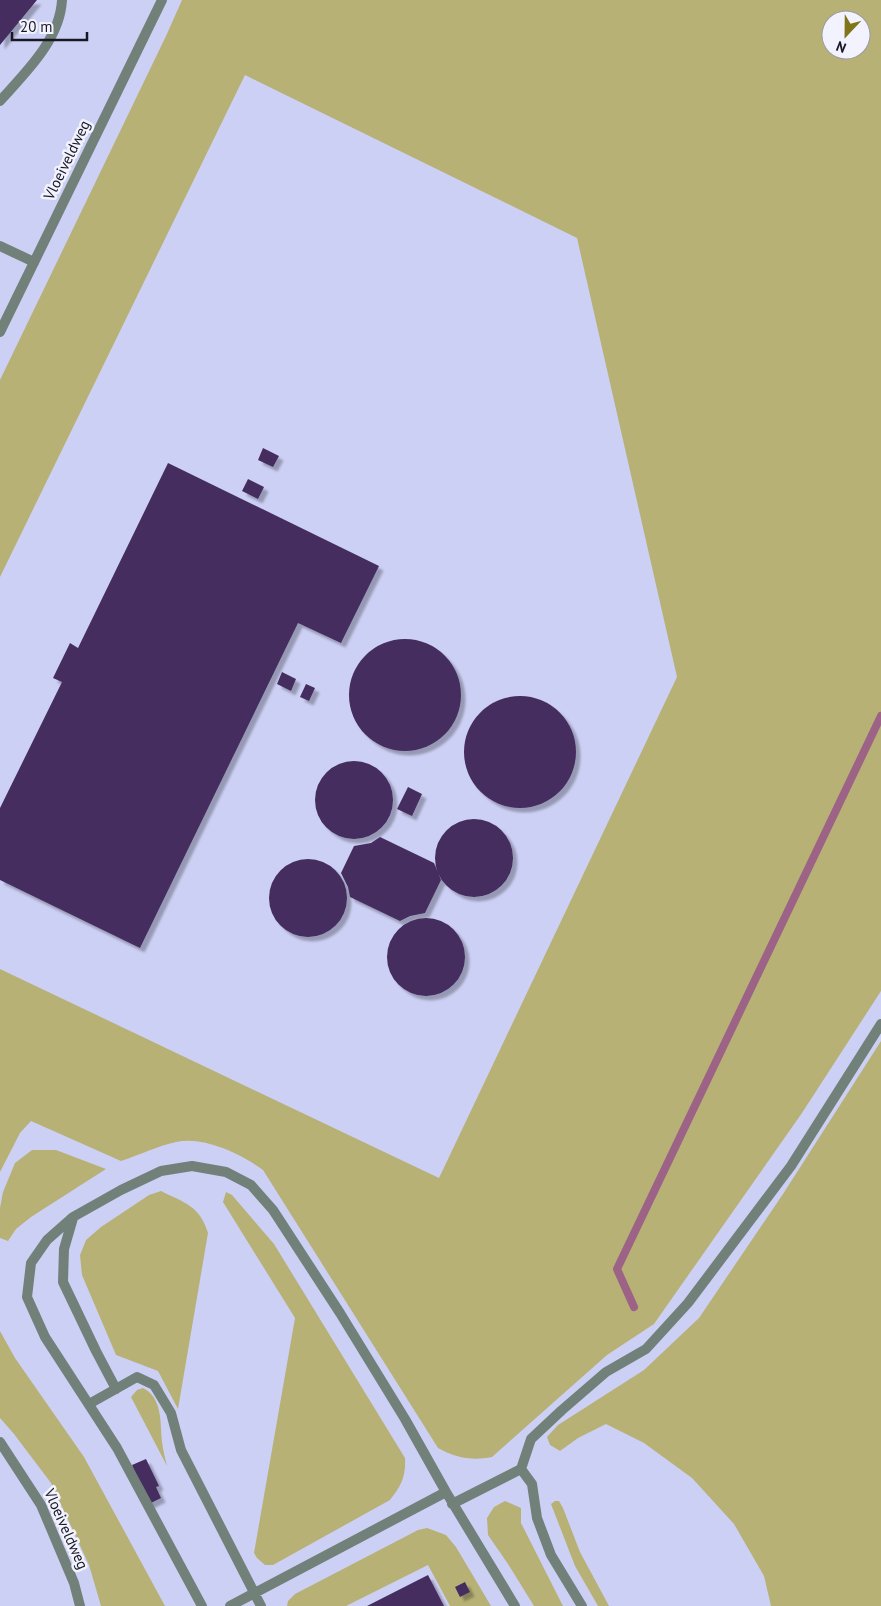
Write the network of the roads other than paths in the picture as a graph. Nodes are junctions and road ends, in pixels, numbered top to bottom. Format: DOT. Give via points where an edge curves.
graph roads {
  1 [pos="62,0"];
  2 [pos="162,0"];
  3 [pos="0,101"];
  4 [pos="0,246"];
  5 [pos="34,262"];
  6 [pos="0,332"];
  7 [pos="881,1024"];
  8 [pos="73,1217"];
  9 [pos="116,1389"];
  10 [pos="89,1404"];
  11 [pos="0,1442"];
  12 [pos="521,1469"];
  13 [pos="446,1492"];
  14 [pos="452,1504"];
  15 [pos="254,1593"];
  16 [pos="80,1606"];
  17 [pos="202,1606"];
  18 [pos="230,1606"];
  19 [pos="261,1606"];
  20 [pos="515,1606"];
  21 [pos="582,1606"];
  1 -- 3 [label="street" via="56,25 47,42"];
  2 -- 5 [label="street, Vloeiveldweg"];
  4 -- 5 [label="street"];
  5 -- 6 [label="street, Vloeiveldweg"];
  7 -- 12 [label="street" via="790,1166 688,1303 646,1349 606,1372 531,1439"];
  8 -- 9 [label="street" via="64,1249 63,1282"];
  8 -- 10 [label="street" via="47,1240 31,1263 27,1297 45,1337"];
  8 -- 13 [label="street" via="160,1171 192,1166 226,1172 251,1185 273,1210 340,1313"];
  9 -- 10 [label="street"];
  9 -- 15 [label="street" via="137,1377 154,1384 171,1413 181,1450"];
  10 -- 17 [label="street"];
  11 -- 16 [label="street, Vloeiveldweg" via="41,1505 74,1583"];
  12 -- 14 [label="street"];
  12 -- 21 [label="street" via="532,1484 537,1518 551,1555"];
  13 -- 14 [label="street"];
  13 -- 15 [label="street"];
  14 -- 20 [label="street"];
  15 -- 18 [label="street"];
  15 -- 19 [label="street"];
}
